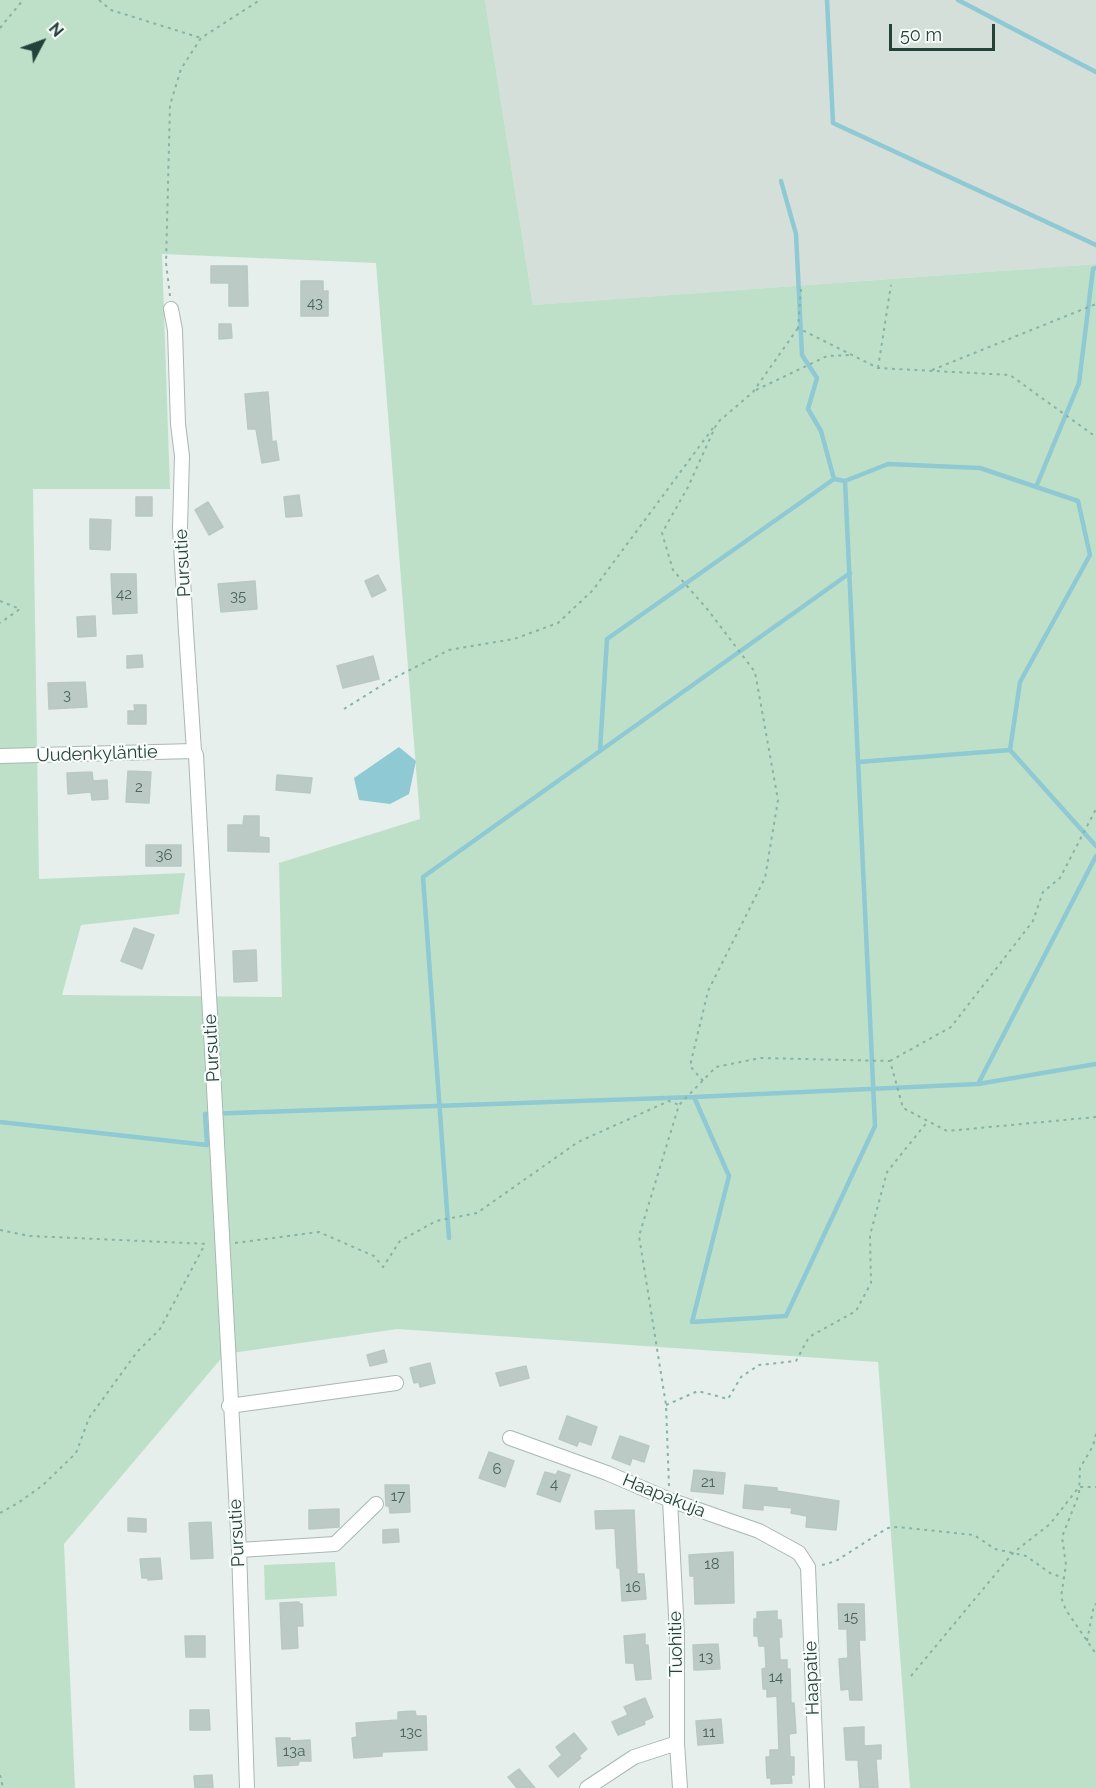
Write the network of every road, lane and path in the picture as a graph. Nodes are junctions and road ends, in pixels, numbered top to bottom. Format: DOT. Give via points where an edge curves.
graph roads {
  1 [pos="23,0"];
  2 [pos="99,0"];
  3 [pos="260,0"];
  4 [pos="0,28"];
  5 [pos="201,38"];
  6 [pos="891,285"];
  7 [pos="801,289"];
  8 [pos="1096,304"];
  9 [pos="171,309"];
  10 [pos="798,328"];
  11 [pos="852,355"];
  12 [pos="878,368"];
  13 [pos="929,371"];
  14 [pos="753,392"];
  15 [pos="717,423"];
  16 [pos="1096,437"];
  17 [pos="0,601"];
  18 [pos="0,623"];
  19 [pos="344,709"];
  20 [pos="194,751"];
  21 [pos="0,756"];
  22 [pos="1096,809"];
  23 [pos="890,1061"];
  24 [pos="702,1081"];
  25 [pos="679,1105"];
  26 [pos="1096,1117"];
  27 [pos="928,1121"];
  28 [pos="0,1230"];
  29 [pos="205,1244"];
  30 [pos="222,1245"];
  31 [pos="396,1383"];
  32 [pos="666,1405"];
  33 [pos="230,1406"];
  34 [pos="1096,1434"];
  35 [pos="510,1438"];
  36 [pos="1079,1486"];
  37 [pos="1096,1487"];
  38 [pos="670,1500"];
  39 [pos="376,1504"];
  40 [pos="0,1513"];
  41 [pos="239,1550"];
  42 [pos="1013,1553"];
  43 [pos="808,1568"];
  44 [pos="1064,1578"];
  45 [pos="1096,1604"];
  46 [pos="1087,1641"];
  47 [pos="1096,1654"];
  48 [pos="911,1676"];
  49 [pos="677,1743"];
  50 [pos="0,1775"];
  51 [pos="3,1788"];
  52 [pos="247,1788"];
  53 [pos="587,1788"];
  54 [pos="680,1788"];
  55 [pos="818,1788"];
  1 -- 4 [label="path"];
  2 -- 5 [label="path" via="111,10"];
  3 -- 5 [label="path"];
  5 -- 9 [label="path" via="181,69 170,105 166,263"];
  6 -- 12 [label="path"];
  7 -- 10 [label="path"];
  8 -- 13 [label="path"];
  9 -- 20 [label="street, Pursutie" via="183,456 180,528"];
  10 -- 11 [label="path"];
  10 -- 14 [label="path"];
  11 -- 12 [label="path"];
  11 -- 14 [label="path" via="827,356"];
  12 -- 13 [label="path"];
  13 -- 16 [label="path" via="1010,375"];
  14 -- 15 [label="path"];
  15 -- 19 [label="path" via="592,590 558,623 514,639 449,650 392,678"];
  15 -- 24 [label="path" via="662,533 673,570 755,672 778,800 765,878 708,991 690,1066"];
  17 -- 18 [label="path" via="21,609"];
  20 -- 21 [label="street, Uudenkyläntie"];
  20 -- 30 [label="street, Pursutie"];
  22 -- 23 [label="path" via="1060,878 1043,892 1033,921 951,1027"];
  23 -- 24 [label="path" via="760,1058 716,1067"];
  23 -- 27 [label="path" via="903,1108"];
  24 -- 25 [label="path"];
  25 -- 30 [label="path" via="669,1101 578,1142 477,1213 436,1221 400,1241 383,1268 374,1256 319,1232"];
  25 -- 32 [label="path" via="639,1236"];
  26 -- 27 [label="path" via="947,1131"];
  27 -- 32 [label="path" via="887,1172 870,1235 871,1282 856,1311 810,1337 796,1361 759,1365 741,1377 728,1399 698,1391"];
  28 -- 29 [label="path" via="30,1236"];
  29 -- 30 [label="path"];
  29 -- 40 [label="path" via="160,1329 137,1352 89,1418 76,1453 43,1485"];
  30 -- 33 [label="street, Pursutie"];
  31 -- 33 [label="street"];
  32 -- 38 [label="path"];
  33 -- 41 [label="street, Pursutie"];
  34 -- 36 [label="path" via="1080,1467"];
  35 -- 38 [label="street, Haapakuja"];
  36 -- 37 [label="path"];
  36 -- 42 [label="path" via="1050,1524"];
  36 -- 44 [label="path" via="1062,1537"];
  38 -- 43 [label="street, Haapakuja" via="759,1531 799,1553"];
  38 -- 49 [label="street, Tuohitie" via="677,1634"];
  39 -- 41 [label="street" via="335,1544"];
  41 -- 52 [label="street, Pursutie"];
  42 -- 43 [label="path" via="994,1548 974,1536 898,1527 888,1528 836,1562"];
  42 -- 44 [label="path" via="1026,1556"];
  42 -- 48 [label="path"];
  43 -- 55 [label="street, Haapatie"];
  44 -- 46 [label="path" via="1061,1597"];
  45 -- 46 [label="path"];
  46 -- 47 [label="path"];
  49 -- 53 [label="street" via="634,1757"];
  49 -- 54 [label="street, Tuohitie"];
  50 -- 51 [label="path"];
}
